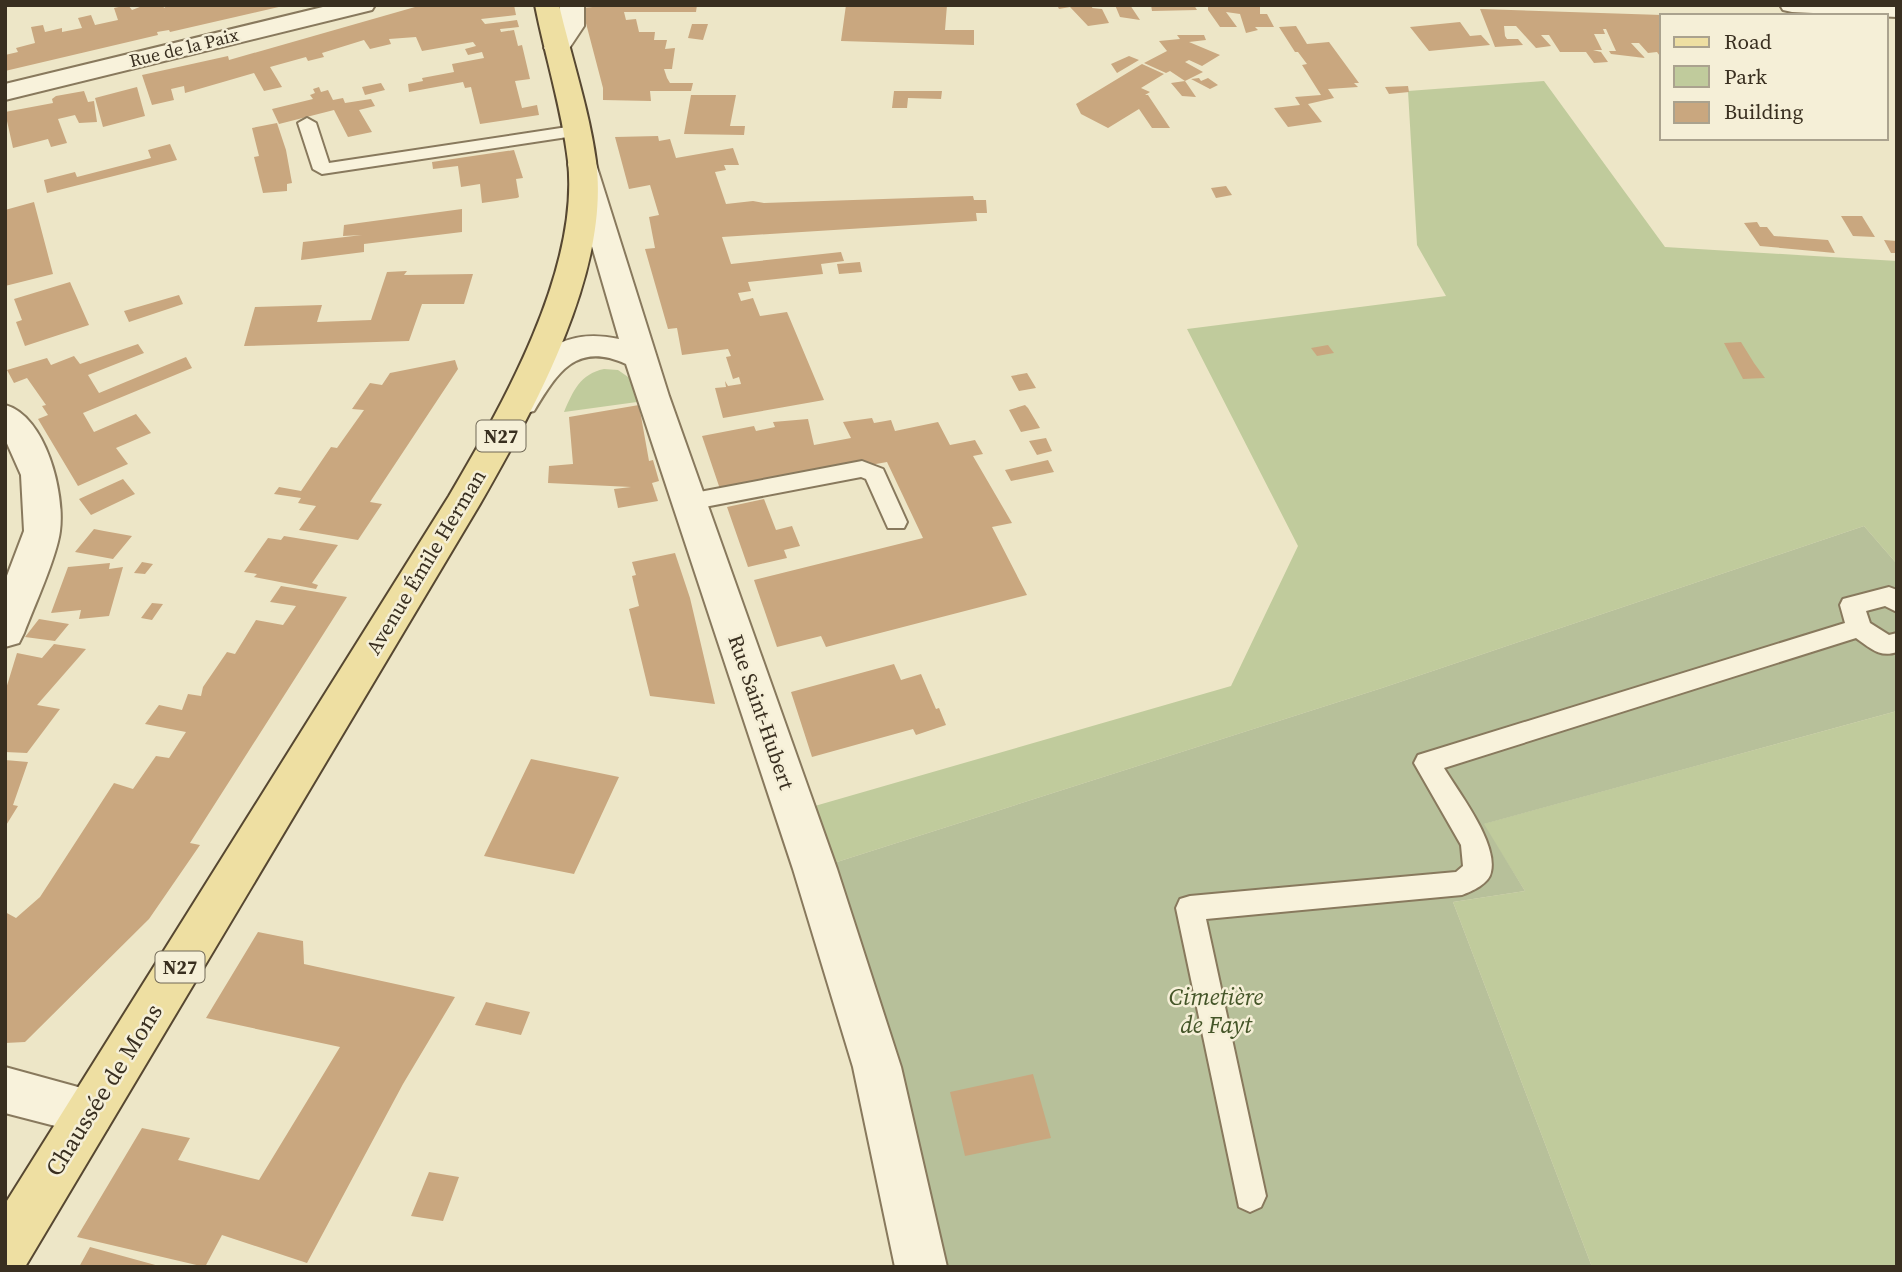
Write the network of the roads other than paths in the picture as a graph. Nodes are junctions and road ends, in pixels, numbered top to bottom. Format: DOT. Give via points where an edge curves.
graph roads {
  1 [pos="363,5"];
  2 [pos="547,5"];
  3 [pos="572,5"];
  4 [pos="1792,5"];
  5 [pos="1897,10"];
  6 [pos="557,48"];
  7 [pos="5,92"];
  8 [pos="307,123"];
  9 [pos="578,147"];
  10 [pos="566,286"];
  11 [pos="616,287"];
  12 [pos="626,352"];
  13 [pos="5,416"];
  14 [pos="512,416"];
  15 [pos="688,502"];
  16 [pos="896,522"];
  17 [pos="1897,603"];
  18 [pos="1860,628"];
  19 [pos="5,633"];
  20 [pos="1897,642"];
  21 [pos="270,822"];
  22 [pos="5,1090"];
  23 [pos="90,1112"];
  24 [pos="1250,1196"];
  25 [pos="5,1252"];
  26 [pos="921,1267"];
  1 -- 7 [label="street, Rue de la Paix"];
  2 -- 6 [label="main road, Avenue Émile Herman / N27"];
  3 -- 6 [label="street" via="571,26"];
  4 -- 5 [label="street"];
  6 -- 9 [label="main road, Avenue Émile Herman / N27"];
  8 -- 9 [label="lane" via="322,169"];
  9 -- 10 [label="main road, Avenue Émile Herman / N27" via="582,201"];
  9 -- 11 [label="street, Rue Saint-Hubert"];
  10 -- 11 [label="street" via="600,280"];
  10 -- 12 [label="street" via="567,307 575,321"];
  10 -- 14 [label="main road, Avenue Émile Herman / N27" via="551,335"];
  11 -- 12 [label="street, Rue Saint-Hubert"];
  12 -- 14 [label="street" via="593,345 561,356 544,368"];
  12 -- 15 [label="street, Rue Saint-Hubert"];
  13 -- 19 [label="street" via="25,441 39,475 42,531"];
  14 -- 21 [label="main road, Avenue Émile Herman / N27"];
  15 -- 16 [label="lane" via="870,470"];
  15 -- 26 [label="street, Rue Saint-Hubert" via="815,869 873,1054"];
  17 -- 18 [label="lane" via="1889,596 1852,605"];
  18 -- 20 [label="lane" via="1886,646"];
  18 -- 24 [label="lane" via="1427,763 1474,843 1478,871 1462,883 1190,908"];
  21 -- 23 [label="main road, Chaussée de Mons / N27"];
  22 -- 23 [label="street"];
  23 -- 25 [label="main road, Chaussée de Mons / N27"];
}
